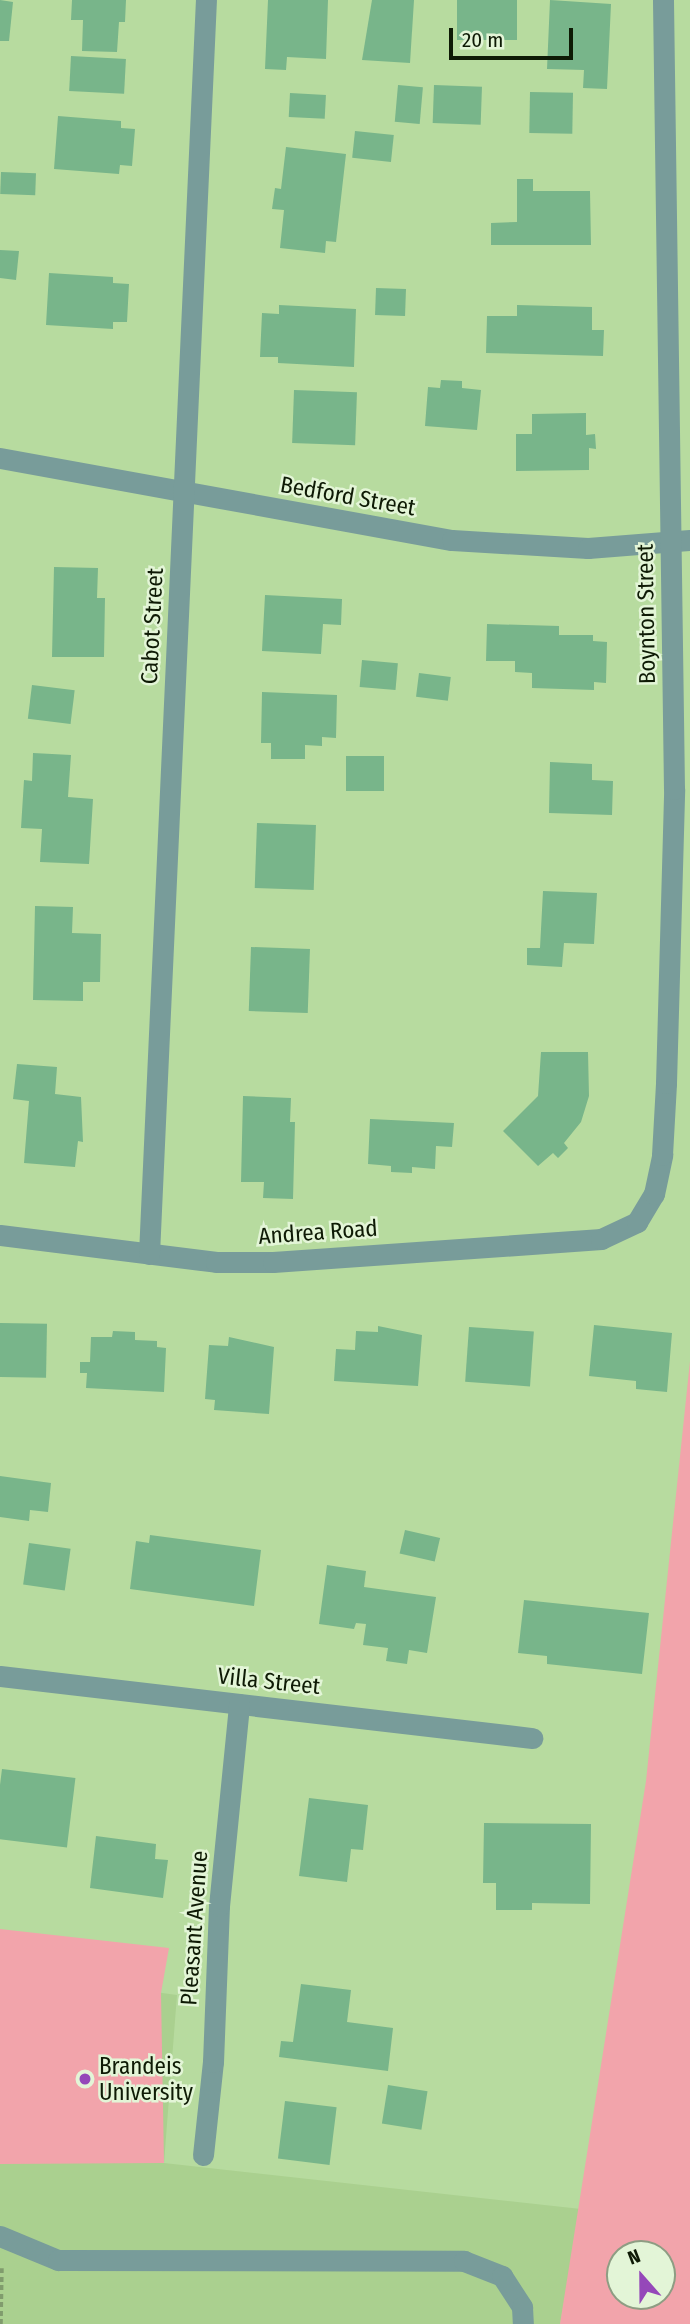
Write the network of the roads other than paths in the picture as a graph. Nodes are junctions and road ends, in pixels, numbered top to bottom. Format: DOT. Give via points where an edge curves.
graph roads {
  1 [pos="206,0"];
  2 [pos="663,0"];
  3 [pos="0,458"];
  4 [pos="183,491"];
  5 [pos="681,542"];
  6 [pos="637,1222"];
  7 [pos="0,1235"];
  8 [pos="149,1254"];
  9 [pos="0,1676"];
  10 [pos="239,1704"];
  11 [pos="532,1738"];
  12 [pos="203,2155"];
  13 [pos="0,2236"];
  14 [pos="523,2324"];
  1 -- 4 [label="street, Cabot Street"];
  2 -- 5 [label="street, Boynton Street"];
  3 -- 4 [label="street, Bedford Street"];
  4 -- 5 [label="street, Bedford Street" via="486,544 588,548"];
  4 -- 8 [label="street, Cabot Street"];
  5 -- 6 [label="street, Boynton Street" via="666,1083 659,1177"];
  6 -- 8 [label="street, Andrea Road" via="601,1239 272,1262 216,1262"];
  7 -- 8 [label="street, Andrea Road"];
  9 -- 10 [label="street, Villa Street"];
  10 -- 11 [label="street, Villa Street"];
  10 -- 12 [label="street, Pleasant Avenue" via="219,1906 213,2062"];
  13 -- 14 [label="street" via="58,2260 464,2261 502,2276 522,2306"];
}
